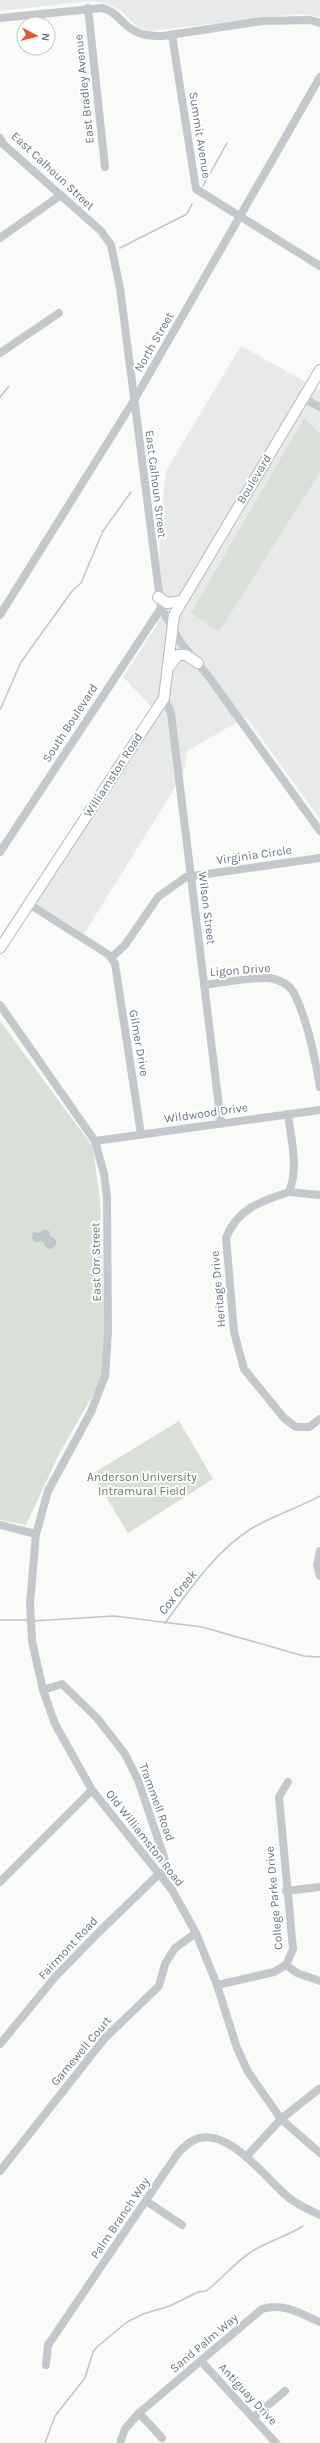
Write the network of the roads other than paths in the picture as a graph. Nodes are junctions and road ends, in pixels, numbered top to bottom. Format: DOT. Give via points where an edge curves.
graph roads {
  1 [pos="88,8"];
  2 [pos="0,18"];
  3 [pos="320,23"];
  4 [pos="172,35"];
  5 [pos="320,77"];
  6 [pos="0,138"];
  7 [pos="105,168"];
  8 [pos="60,195"];
  9 [pos="240,216"];
  10 [pos="0,238"];
  11 [pos="320,266"];
  12 [pos="59,313"];
  13 [pos="0,353"];
  14 [pos="320,370"];
  15 [pos="304,398"];
  16 [pos="133,402"];
  17 [pos="320,407"];
  18 [pos="189,588"];
  19 [pos="158,597"];
  20 [pos="181,602"];
  21 [pos="161,608"];
  22 [pos="0,615"];
  23 [pos="172,628"];
  24 [pos="198,663"];
  25 [pos="168,669"];
  26 [pos="164,698"];
  27 [pos="320,831"];
  28 [pos="0,852"];
  29 [pos="320,858"];
  30 [pos="191,876"];
  31 [pos="29,904"];
  32 [pos="0,948"];
  33 [pos="110,958"];
  34 [pos="204,985"];
  35 [pos="0,1005"];
  36 [pos="320,1087"];
  37 [pos="320,1110"];
  38 [pos="288,1114"];
  39 [pos="221,1124"];
  40 [pos="141,1134"];
  41 [pos="95,1141"];
  42 [pos="289,1192"];
  43 [pos="320,1195"];
  44 [pos="320,1419"];
  45 [pos="0,1526"];
  46 [pos="36,1534"];
  47 [pos="320,1551"];
  48 [pos="320,1576"];
  49 [pos="43,1690"];
  50 [pos="288,1782"];
  51 [pos="92,1790"];
  52 [pos="161,1875"];
  53 [pos="0,1882"];
  54 [pos="320,1888"];
  55 [pos="286,1891"];
  56 [pos="196,1933"];
  57 [pos="286,1965"];
  58 [pos="320,1981"];
  59 [pos="217,1985"];
  60 [pos="0,2044"];
  61 [pos="320,2089"];
  62 [pos="281,2119"];
  63 [pos="320,2153"];
  64 [pos="246,2157"];
  65 [pos="0,2171"];
  66 [pos="146,2201"];
  67 [pos="320,2215"];
  68 [pos="182,2225"];
  69 [pos="320,2322"];
  70 [pos="201,2361"];
  71 [pos="46,2365"];
  72 [pos="285,2391"];
  73 [pos="139,2413"];
  74 [pos="254,2417"];
  75 [pos="162,2438"];
  76 [pos="121,2440"];
  77 [pos="276,2443"];
  1 -- 2 [label="street"];
  1 -- 4 [label="street" via="109,9 133,30 148,36"];
  1 -- 7 [label="street, East Bradley Avenue"];
  3 -- 4 [label="street" via="310,20 262,21"];
  4 -- 9 [label="street, Summit Avenue" via="196,189"];
  5 -- 9 [label="street, North Street"];
  6 -- 8 [label="street, East Calhoun Street" via="3,144"];
  8 -- 10 [label="street"];
  8 -- 16 [label="street, East Calhoun Street" via="100,231 111,245 118,276"];
  9 -- 11 [label="street, Summit Avenue"];
  9 -- 16 [label="street, North Street"];
  12 -- 13 [label="street"];
  14 -- 15 [label="main road, Boulevard"];
  15 -- 17 [label="street"];
  15 -- 18 [label="main road, Boulevard"];
  16 -- 19 [label="street, East Calhoun Street"];
  16 -- 22 [label="street, North Street"];
  18 -- 20 [label="main road, Williamston Road"];
  19 -- 20 [label="main road" via="167,603"];
  19 -- 21 [label="street, East Calhoun Street"];
  20 -- 23 [label="main road, Williamston Road" via="174,615"];
  21 -- 23 [label="street, East Calhoun Street"];
  21 -- 28 [label="street, South Boulevard"];
  23 -- 24 [label="street, East Calhoun Street"];
  23 -- 25 [label="main road, Williamston Road"];
  24 -- 25 [label="main road" via="186,654 178,655"];
  24 -- 27 [label="street, East Calhoun Street"];
  25 -- 26 [label="main road, Williamston Road"];
  26 -- 30 [label="street, Wilson Street" via="171,713"];
  26 -- 31 [label="main road, Williamston Road"];
  29 -- 30 [label="street, Virginia Circle"];
  30 -- 33 [label="street, Virginia Circle" via="158,897 125,945"];
  30 -- 34 [label="street, Wilson Street"];
  31 -- 32 [label="main road, Williamston Road"];
  31 -- 33 [label="street"];
  33 -- 40 [label="street, Gilmer Drive" via="114,964"];
  34 -- 36 [label="street, Ligon Drive" via="273,978 284,983 293,992 304,1023 316,1062"];
  34 -- 39 [label="street, Wilson Street"];
  35 -- 41 [label="street, East Orr Street"];
  37 -- 38 [label="street, Wildwood Drive"];
  38 -- 39 [label="street, Wildwood Drive"];
  38 -- 42 [label="street" via="294,1159"];
  39 -- 40 [label="street, Wildwood Drive"];
  40 -- 41 [label="street, Wildwood Drive"];
  41 -- 46 [label="street, East Orr Street" via="107,1197 106,1369 91,1412 48,1491"];
  42 -- 43 [label="street"];
  42 -- 44 [label="street, Heritage Drive" via="251,1207 231,1225 226,1238 234,1332 244,1369 284,1418 296,1427 309,1427"];
  45 -- 46 [label="street"];
  46 -- 49 [label="street, Old Williamston Road" via="30,1604 32,1641"];
  47 -- 48 [label="street" via="317,1565"];
  49 -- 51 [label="street, Old Williamston Road" via="55,1724"];
  49 -- 52 [label="street, Trammell Road" via="62,1684 118,1741 138,1780 164,1857 165,1866"];
  50 -- 55 [label="street, College Parke Drive" via="279,1797"];
  51 -- 52 [label="street, Old Williamston Road"];
  51 -- 53 [label="street"];
  52 -- 56 [label="street, Old Williamston Road"];
  52 -- 60 [label="street, Fairmont Road" via="62,1971"];
  54 -- 55 [label="street"];
  55 -- 57 [label="street, College Parke Drive" via="293,1949"];
  56 -- 59 [label="street, Old Williamston Road"];
  56 -- 65 [label="street, Gamewell Court" via="175,1948 165,1964 159,1986 105,2038"];
  57 -- 58 [label="street" via="296,1973"];
  57 -- 59 [label="street, College Parke Drive" via="274,1972"];
  59 -- 62 [label="street, Old Williamston Road" via="237,2048 248,2072"];
  61 -- 62 [label="street"];
  62 -- 63 [label="street, Old Williamston Road"];
  62 -- 64 [label="street"];
  64 -- 66 [label="street, Palm Branch Way" via="222,2139 209,2137 192,2141 178,2153"];
  64 -- 67 [label="street, Palm Branch Way" via="289,2198"];
  66 -- 68 [label="street"];
  66 -- 71 [label="street, Palm Branch Way" via="48,2345"];
  69 -- 70 [label="street, Sand Palm Way" via="288,2308 273,2305 262,2309"];
  70 -- 73 [label="street, Sand Palm Way"];
  70 -- 74 [label="street, Antiguay Drive"];
  72 -- 74 [label="street"];
  73 -- 75 [label="street"];
  73 -- 76 [label="street, Sand Palm Way" via="125,2429"];
  74 -- 77 [label="street, Antiguay Drive"];
}
